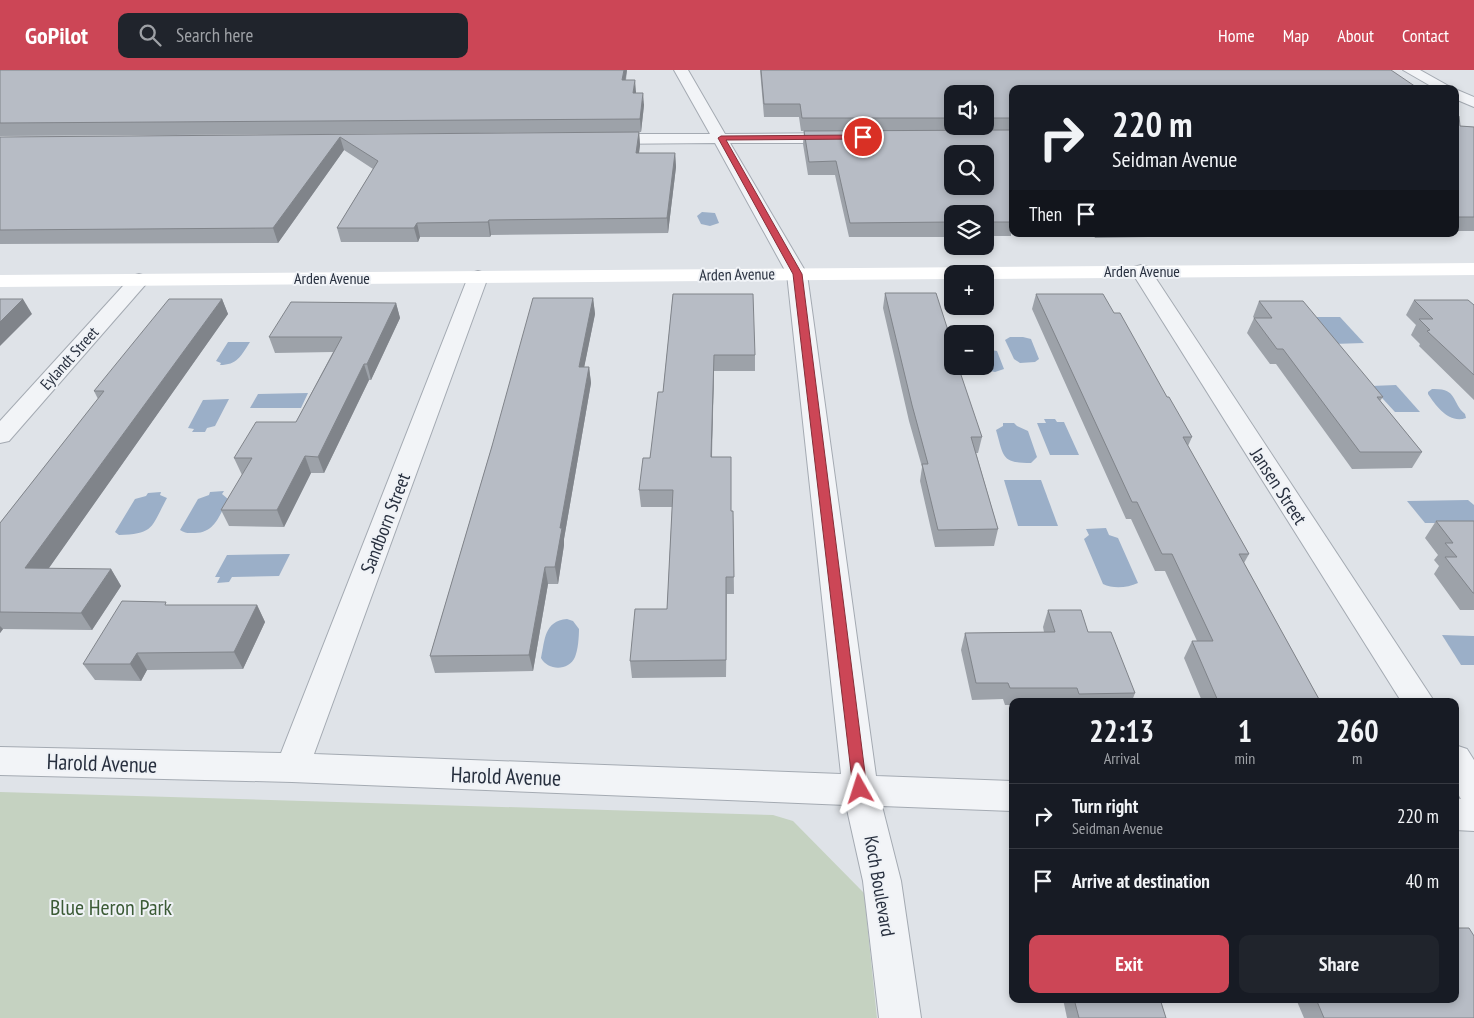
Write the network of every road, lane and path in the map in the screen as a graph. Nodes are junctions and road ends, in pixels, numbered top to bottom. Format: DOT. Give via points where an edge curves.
graph roads {
  1 [pos="680,70"];
  2 [pos="1410,70"];
  3 [pos="1439,85"];
  4 [pos="1459,95"];
  5 [pos="1474,103"];
  6 [pos="721,138"];
  7 [pos="857,138"];
  8 [pos="589,139"];
  9 [pos="1474,269"];
  10 [pos="1141,271"];
  11 [pos="798,274"];
  12 [pos="478,277"];
  13 [pos="138,280"];
  14 [pos="0,281"];
  15 [pos="0,436"];
  16 [pos="1416,698"];
  17 [pos="0,761"];
  18 [pos="1459,765"];
  19 [pos="292,768"];
  20 [pos="860,789"];
  21 [pos="1474,789"];
  22 [pos="1009,796"];
  23 [pos="1459,814"];
  24 [pos="1474,815"];
  25 [pos="900,1018"];
  1 -- 6 [label="street, Koch Boulevard"];
  2 -- 3 [label="street"];
  4 -- 5 [label="street"];
  6 -- 7 [label="street"];
  6 -- 8 [label="street"];
  6 -- 11 [label="street, Koch Boulevard"];
  9 -- 10 [label="street, Arden Avenue"];
  10 -- 11 [label="street, Arden Avenue"];
  10 -- 16 [label="street, Jansen Street"];
  11 -- 12 [label="street, Arden Avenue"];
  11 -- 20 [label="street, Koch Boulevard"];
  12 -- 13 [label="street, Arden Avenue"];
  12 -- 19 [label="street, Sandborn Street"];
  13 -- 14 [label="street, Arden Avenue"];
  13 -- 15 [label="street, Eylandt Street"];
  17 -- 19 [label="street, Harold Avenue"];
  18 -- 21 [label="street"];
  19 -- 20 [label="street, Harold Avenue"];
  20 -- 22 [label="street, Harold Avenue"];
  20 -- 25 [label="street, Koch Boulevard" via="882,880"];
  23 -- 24 [label="street"];
}
